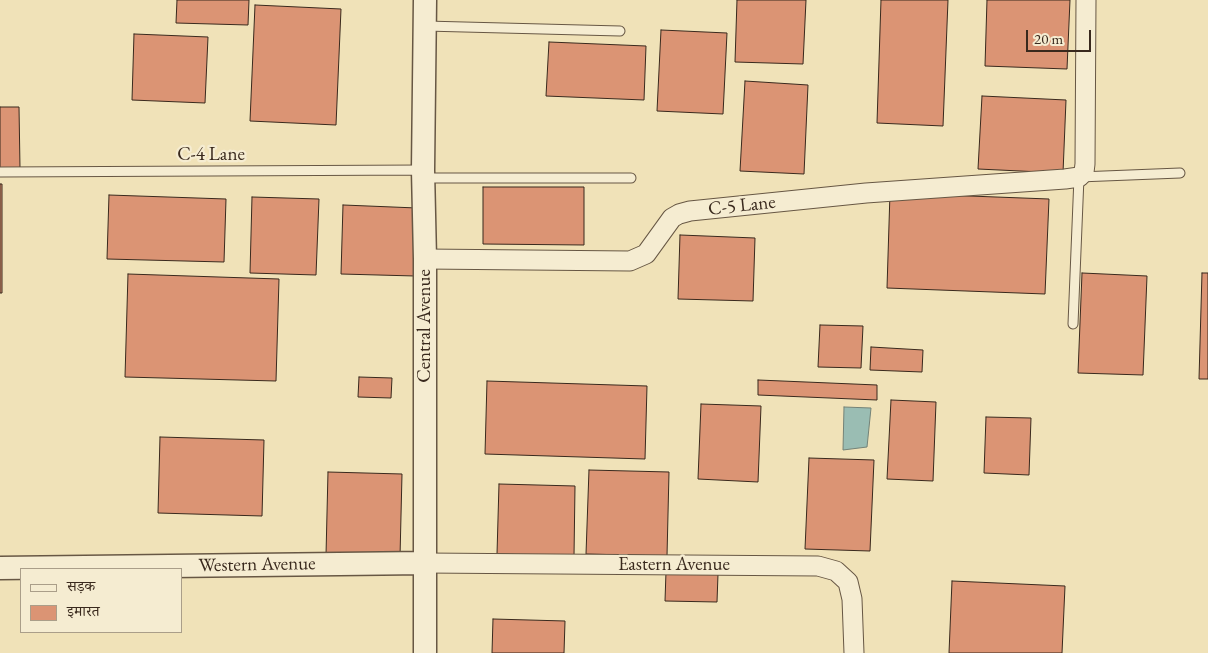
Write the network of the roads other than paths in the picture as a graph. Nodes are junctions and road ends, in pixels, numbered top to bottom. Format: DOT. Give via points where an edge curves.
graph roads {
  1 [pos="425,0"];
  2 [pos="1086,0"];
  3 [pos="425,26"];
  4 [pos="620,31"];
  5 [pos="0,172"];
  6 [pos="1180,173"];
  7 [pos="423,174"];
  8 [pos="1079,177"];
  9 [pos="631,178"];
  10 [pos="425,259"];
  11 [pos="1072,324"];
  12 [pos="424,564"];
  13 [pos="0,568"];
  14 [pos="425,653"];
  15 [pos="854,653"];
  1 -- 3 [label="street, Central Avenue"];
  2 -- 8 [label="street" via="1085,164"];
  3 -- 4 [label="lane"];
  3 -- 7 [label="street, Central Avenue"];
  5 -- 7 [label="lane, C-4 Lane"];
  6 -- 8 [label="lane, C-5 Lane"];
  7 -- 9 [label="lane, C-4 Lane"];
  7 -- 10 [label="street, Central Avenue"];
  8 -- 10 [label="street, C-5 Lane" via="866,193 679,214 672,218 646,254 630,261"];
  8 -- 11 [label="lane"];
  10 -- 12 [label="street, Central Avenue"];
  12 -- 13 [label="street, Western Avenue"];
  12 -- 14 [label="street, Central Avenue"];
  12 -- 15 [label="street, Eastern Avenue" via="818,566 836,571 848,582 852,599"];
}
